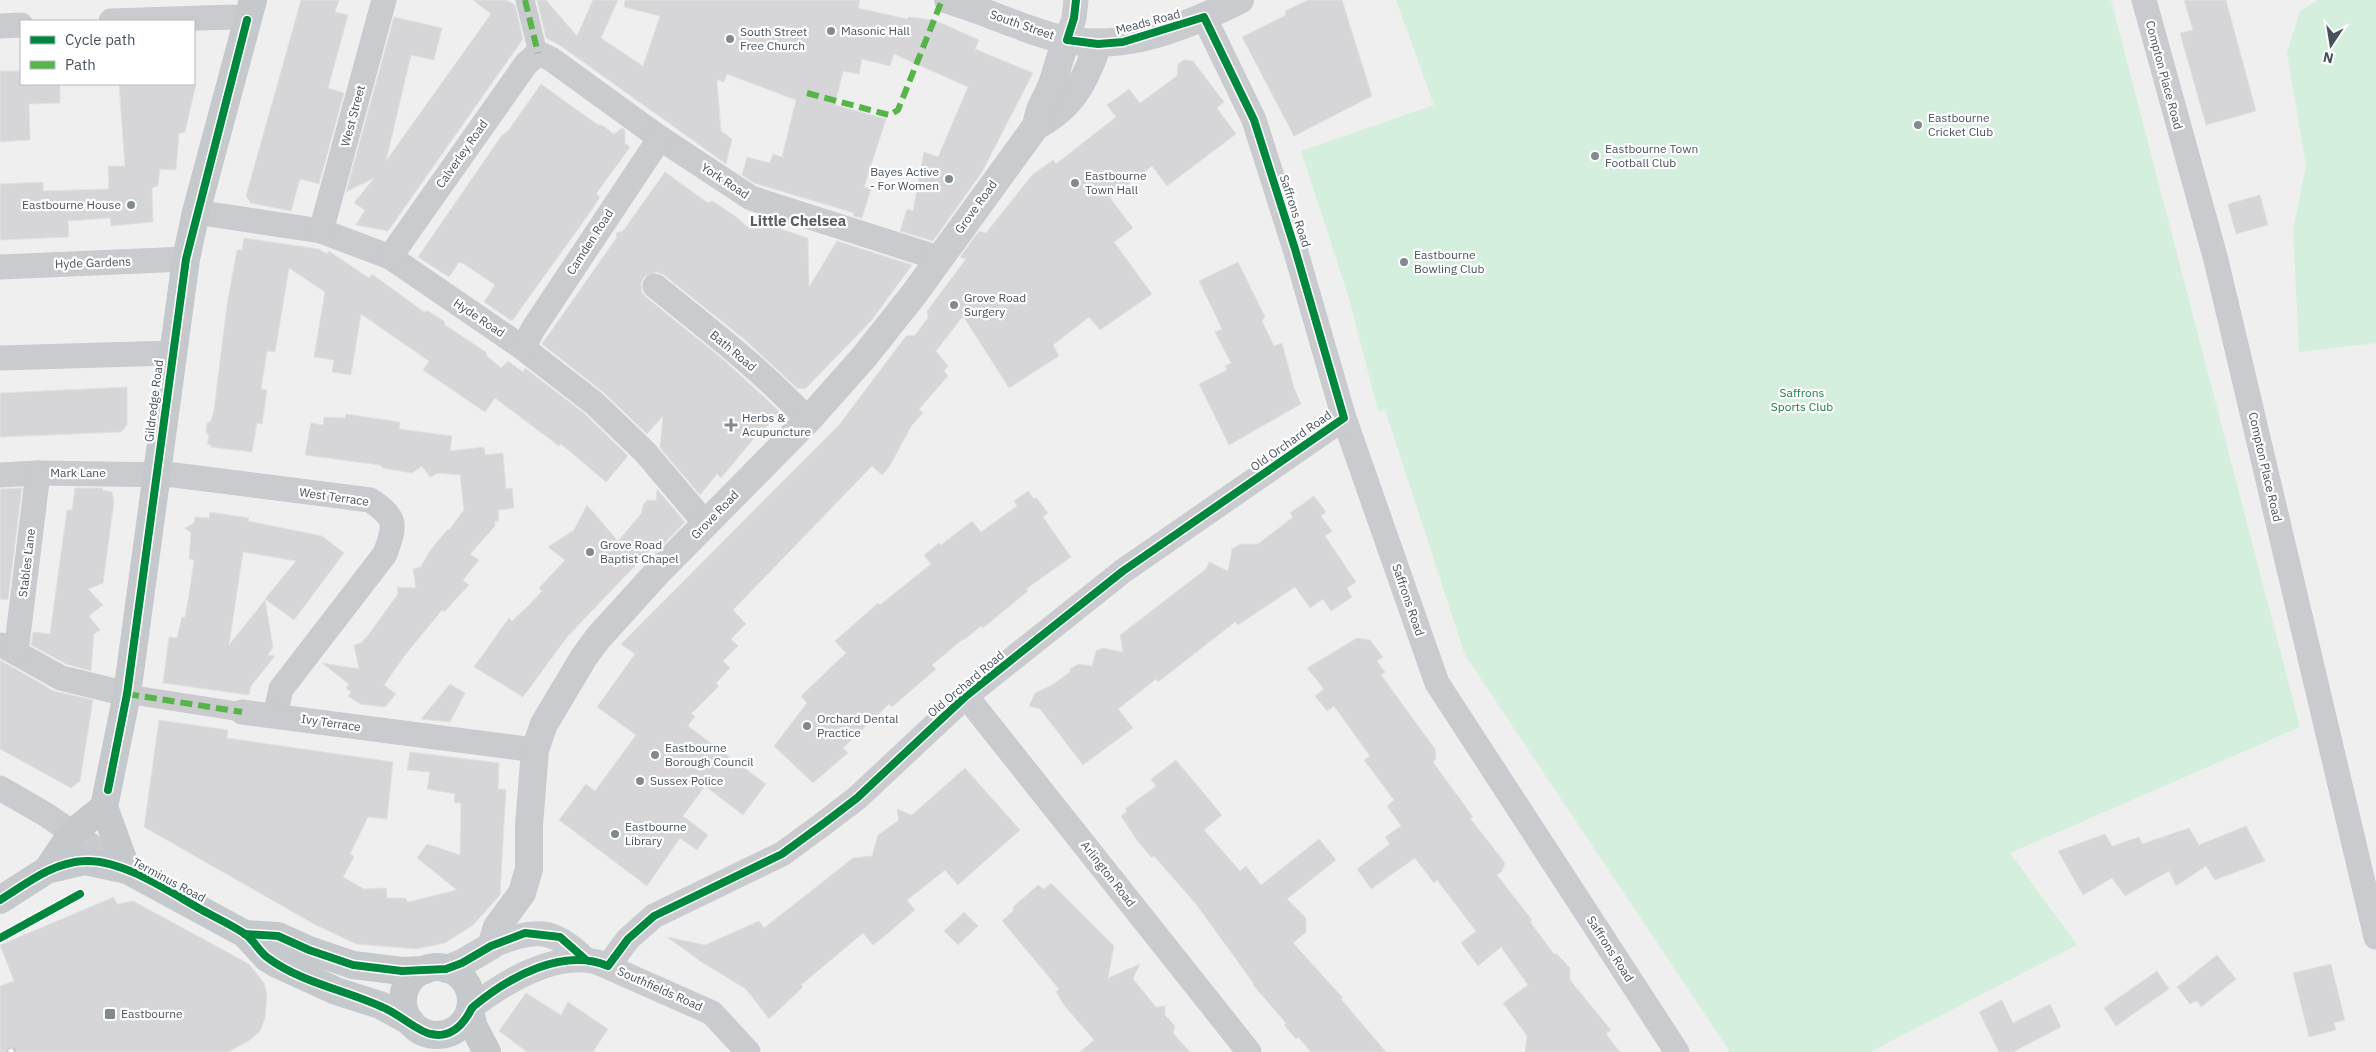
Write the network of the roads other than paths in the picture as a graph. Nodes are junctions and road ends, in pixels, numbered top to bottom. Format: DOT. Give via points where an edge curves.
graph roads {
  1 [pos="384,0"];
  2 [pos="525,0"];
  3 [pos="948,0"];
  4 [pos="1076,0"];
  5 [pos="1240,0"];
  6 [pos="2144,0"];
  7 [pos="250,10"];
  8 [pos="1204,17"];
  9 [pos="141,20"];
  10 [pos="20,25"];
  11 [pos="0,26"];
  12 [pos="1067,40"];
  13 [pos="1098,44"];
  14 [pos="538,53"];
  15 [pos="1036,126"];
  16 [pos="660,138"];
  17 [pos="196,212"];
  18 [pos="321,231"];
  19 [pos="390,257"];
  20 [pos="938,258"];
  21 [pos="186,259"];
  22 [pos="0,267"];
  23 [pos="655,286"];
  24 [pos="523,348"];
  25 [pos="171,353"];
  26 [pos="0,358"];
  27 [pos="1344,418"];
  28 [pos="808,420"];
  29 [pos="38,473"];
  30 [pos="156,474"];
  31 [pos="0,475"];
  32 [pos="706,524"];
  33 [pos="8,648"];
  34 [pos="127,694"];
  35 [pos="966,696"];
  36 [pos="242,712"];
  37 [pos="275,715"];
  38 [pos="535,750"];
  39 [pos="0,788"];
  40 [pos="104,806"];
  41 [pos="72,833"];
  42 [pos="47,870"];
  43 [pos="127,870"];
  44 [pos="0,900"];
  45 [pos="246,934"];
  46 [pos="2376,937"];
  47 [pos="490,946"];
  48 [pos="597,962"];
  49 [pos="435,969"];
  50 [pos="471,1010"];
  51 [pos="417,1027"];
  52 [pos="442,1052"];
  53 [pos="487,1052"];
  54 [pos="748,1052"];
  55 [pos="1249,1052"];
  56 [pos="1677,1052"];
  1 -- 18 [label="street, West Street"];
  2 -- 14 [label="street"];
  3 -- 12 [label="street, South Street"];
  4 -- 12 [label="street"];
  5 -- 8 [label="street, Meads Road"];
  6 -- 46 [label="street, Compton Place Road" via="2216,260"];
  7 -- 9 [label="street" via="232,17"];
  7 -- 17 [label="main road, Gildredge Road"];
  8 -- 13 [label="street, Meads Road" via="1140,38"];
  8 -- 27 [label="street, Saffrons Road" via="1254,120"];
  10 -- 11 [label="street"];
  12 -- 13 [label="street, Meads Road"];
  12 -- 15 [label="street, Grove Road" via="1059,55 1050,89 1040,106"];
  13 -- 15 [label="street, Grove Road" via="1084,81 1072,98 1056,116"];
  14 -- 16 [label="street, York Road" via="551,58"];
  14 -- 19 [label="street, Calverley Road" via="526,64"];
  15 -- 20 [label="street, Grove Road"];
  16 -- 20 [label="street, York Road" via="751,198"];
  16 -- 24 [label="street, Camden Road"];
  17 -- 18 [label="street, Hyde Road"];
  17 -- 21 [label="main road, Gildredge Road"];
  18 -- 19 [label="street, Hyde Road"];
  19 -- 24 [label="street, Hyde Road"];
  20 -- 28 [label="street, Grove Road" via="883,334"];
  21 -- 22 [label="street, Hyde Gardens"];
  21 -- 25 [label="main road, Gildredge Road"];
  23 -- 28 [label="street, Bath Road" via="727,344"];
  24 -- 32 [label="street, Hyde Road" via="594,403 639,446"];
  25 -- 26 [label="street"];
  25 -- 30 [label="main road, Gildredge Road"];
  27 -- 35 [label="street, Old Orchard Road" via="1123,571"];
  27 -- 56 [label="street, Saffrons Road" via="1437,683"];
  28 -- 32 [label="street, Grove Road"];
  29 -- 30 [label="street, Mark Lane"];
  29 -- 31 [label="street, Mark Lane"];
  29 -- 33 [label="street, Stables Lane"];
  30 -- 34 [label="main road, Gildredge Road"];
  30 -- 37 [label="street, West Terrace" via="370,500 387,511 392,521 393,534 385,554 281,689"];
  32 -- 38 [label="street, Grove Road" via="598,638 544,724"];
  33 -- 34 [label="street" via="62,678"];
  34 -- 36 [label="street, Ivy Terrace"];
  34 -- 40 [label="main road, Gildredge Road"];
  35 -- 48 [label="street, Old Orchard Road" via="857,798 782,854 654,916"];
  35 -- 55 [label="street, Arlington Road"];
  36 -- 37 [label="street, Ivy Terrace"];
  37 -- 38 [label="street, Ivy Terrace"];
  38 -- 47 [label="street, Grove Road" via="528,878 512,909 497,927"];
  39 -- 41 [label="street, Terminus Road"];
  40 -- 41 [label="main road"];
  40 -- 43 [label="main road"];
  41 -- 42 [label="main road"];
  41 -- 43 [label="street, Terminus Road"];
  42 -- 43 [label="main road, Terminus Road" via="85,860"];
  42 -- 44 [label="main road"];
  43 -- 45 [label="main road, Terminus Road"];
  45 -- 49 [label="main road, Terminus Road" via="278,936 353,965 402,971"];
  45 -- 51 [label="main road, Terminus Road" via="267,958 281,966 336,991 380,1005"];
  47 -- 48 [label="street, Southfields Road" via="525,933 543,934 560,938"];
  47 -- 49 [label="street, Southfields Road" via="462,963"];
  48 -- 50 [label="street" via="556,964 524,973"];
  48 -- 54 [label="street, Southfields Road" via="712,1013"];
  49 -- 50 [label="main road" via="457,974 465,982 470,992"];
  49 -- 51 [label="main road" via="415,976 405,993 404,1003"];
  50 -- 51 [label="main road" via="463,1024 444,1035"];
  50 -- 53 [label="main road" via="474,1027"];
  51 -- 52 [label="main road"];
}
